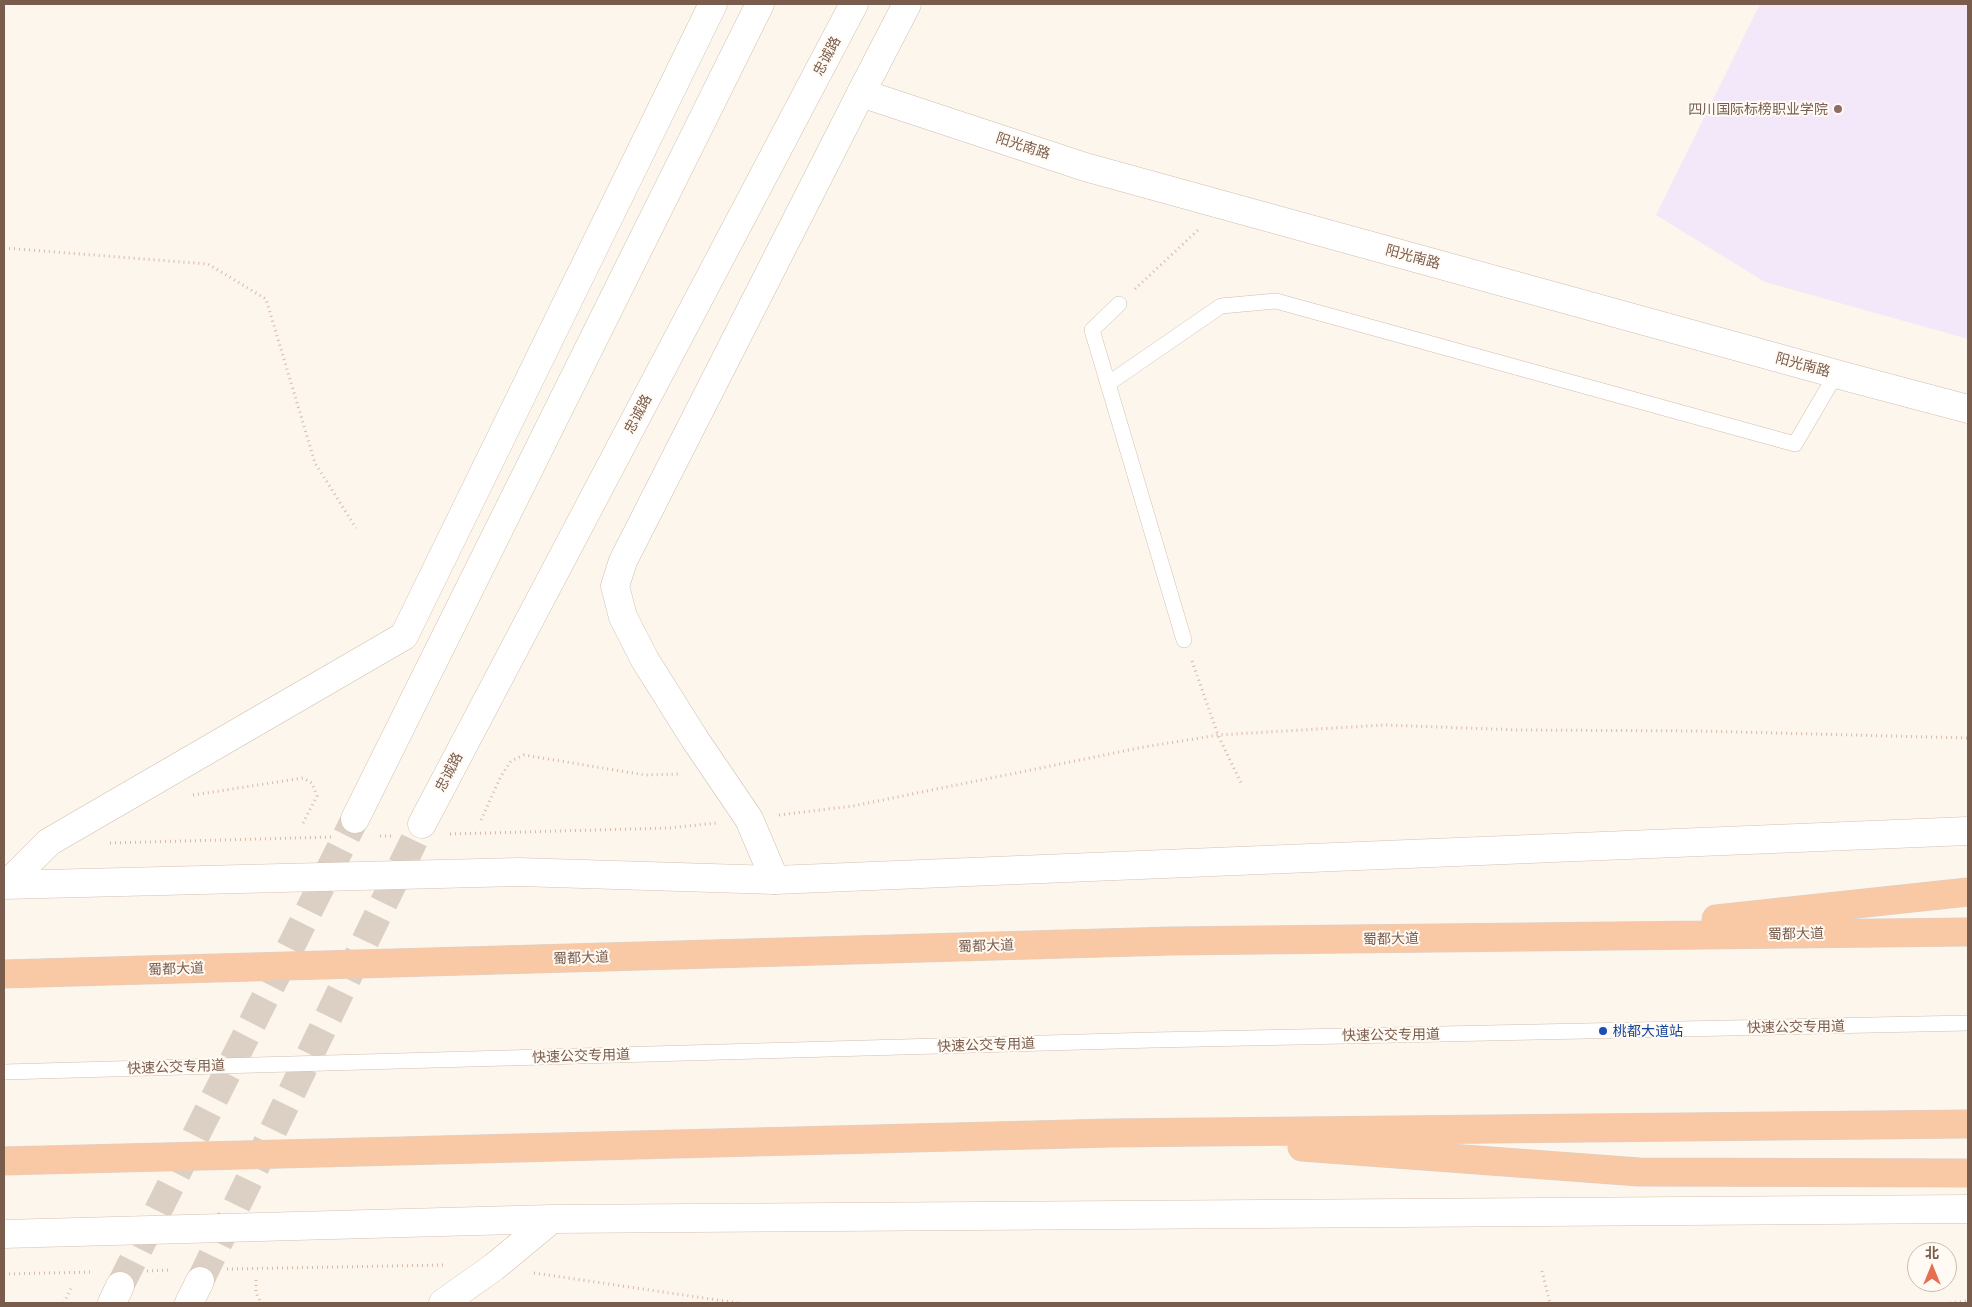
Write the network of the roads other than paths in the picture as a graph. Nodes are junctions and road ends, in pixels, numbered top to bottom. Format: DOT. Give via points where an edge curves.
graph roads {
  1 [pos="713,4"];
  2 [pos="760,4"];
  3 [pos="854,4"];
  4 [pos="907,4"];
  5 [pos="861,93"];
  6 [pos="1119,304"];
  7 [pos="1836,374"];
  8 [pos="1109,383"];
  9 [pos="1968,409"];
  10 [pos="1184,640"];
  11 [pos="347,828"];
  12 [pos="411,830"];
  13 [pos="1968,831"];
  14 [pos="775,880"];
  15 [pos="6,884"];
  16 [pos="1968,892"];
  17 [pos="1968,932"];
  18 [pos="1555,937"];
  19 [pos="4,974"];
  20 [pos="1968,1023"];
  21 [pos="4,1072"];
  22 [pos="1968,1124"];
  23 [pos="1111,1133"];
  24 [pos="4,1160"];
  25 [pos="1968,1173"];
  26 [pos="1968,1209"];
  27 [pos="552,1220"];
  28 [pos="4,1234"];
  29 [pos="443,1303"];
  1 -- 15 [label="main road" via="404,636 50,842"];
  2 -- 11 [label="main road"];
  3 -- 12 [label="main road, 忠诚路"];
  4 -- 5 [label="main road"];
  5 -- 7 [label="main road, 阳光南路" via="1085,167"];
  5 -- 14 [label="main road" via="627,552 615,586 623,617 645,660 749,819"];
  6 -- 8 [label="lane" via="1092,330"];
  7 -- 8 [label="lane" via="1795,444 1276,301 1221,306"];
  7 -- 9 [label="main road, 阳光南路"];
  8 -- 10 [label="lane"];
  13 -- 14 [label="main road"];
  14 -- 15 [label="main road" via="519,872"];
  16 -- 18 [label="highway"];
  17 -- 18 [label="highway, 蜀都大道"];
  18 -- 19 [label="highway, 蜀都大道" via="1172,941"];
  20 -- 21 [label="lane, 快速公交专用道" via="1153,1040"];
  22 -- 23 [label="highway"];
  23 -- 24 [label="highway"];
  23 -- 25 [label="highway" via="1639,1172"];
  26 -- 27 [label="main road"];
  27 -- 28 [label="main road"];
  27 -- 29 [label="main road"];
}
